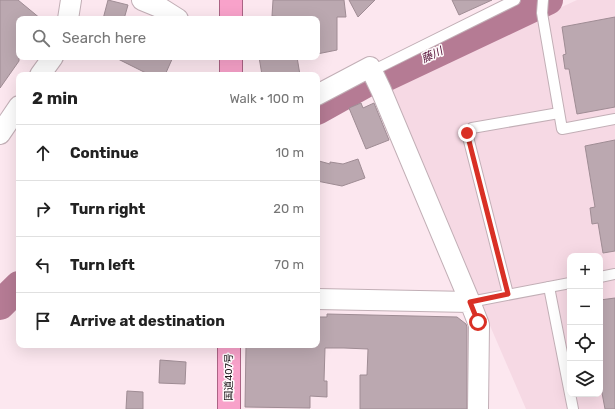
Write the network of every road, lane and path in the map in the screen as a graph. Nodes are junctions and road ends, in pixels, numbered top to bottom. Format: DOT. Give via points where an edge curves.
graph roads {
  1 [pos="71,0"];
  2 [pos="142,0"];
  3 [pos="231,0"];
  4 [pos="515,0"];
  5 [pos="543,0"];
  6 [pos="68,16"];
  7 [pos="173,16"];
  8 [pos="231,16"];
  9 [pos="51,60"];
  10 [pos="42,72"];
  11 [pos="378,77"];
  12 [pos="320,92"];
  13 [pos="559,113"];
  14 [pos="615,119"];
  15 [pos="615,274"];
  16 [pos="603,276"];
  17 [pos="567,284"];
  18 [pos="549,287"];
  19 [pos="508,294"];
  20 [pos="320,299"];
  21 [pos="470,302"];
  22 [pos="229,348"];
  23 [pos="229,409"];
  24 [pos="478,409"];
  25 [pos="573,409"];
  1 -- 6 [label="street"];
  2 -- 7 [label="street"];
  3 -- 8 [label="highway"];
  4 -- 11 [label="lane"];
  5 -- 13 [label="lane" via="542,13"];
  9 -- 10 [label="street"];
  11 -- 12 [label="street" via="370,67"];
  11 -- 21 [label="street"];
  13 -- 14 [label="lane" via="562,129"];
  13 -- 19 [label="lane" via="472,128 467,133"];
  15 -- 16 [label="lane"];
  17 -- 18 [label="lane"];
  18 -- 19 [label="lane"];
  18 -- 25 [label="lane"];
  19 -- 21 [label="lane"];
  20 -- 21 [label="street"];
  21 -- 24 [label="street" via="479,325"];
  22 -- 23 [label="highway, 国道407号"];
}
